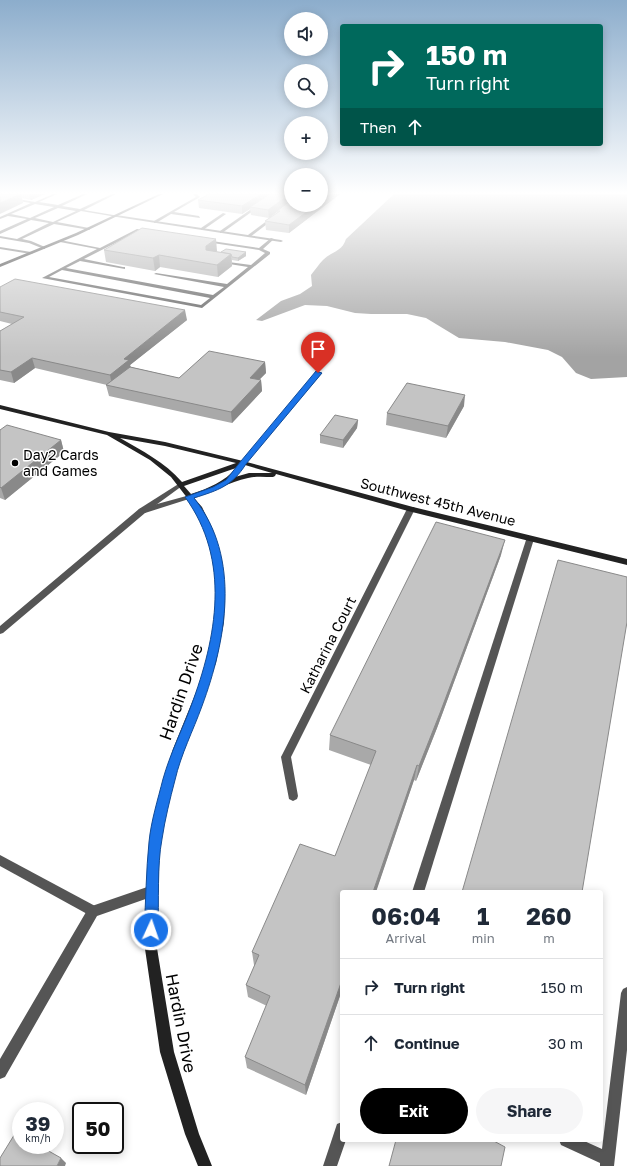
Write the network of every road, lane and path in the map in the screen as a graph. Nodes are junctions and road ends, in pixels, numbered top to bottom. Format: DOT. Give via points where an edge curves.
graph roads {
  1 [pos="3,248"];
  2 [pos="43,248"];
  3 [pos="251,248"];
  4 [pos="101,249"];
  5 [pos="260,250"];
  6 [pos="31,253"];
  7 [pos="81,260"];
  8 [pos="217,261"];
  9 [pos="0,266"];
  10 [pos="251,266"];
  11 [pos="124,268"];
  12 [pos="62,269"];
  13 [pos="156,274"];
  14 [pos="228,286"];
  15 [pos="214,297"];
  16 [pos="318,373"];
  17 [pos="0,407"];
  18 [pos="109,434"];
  19 [pos="243,463"];
  20 [pos="297,478"];
  21 [pos="228,481"];
  22 [pos="180,485"];
  23 [pos="190,497"];
  24 [pos="411,509"];
  25 [pos="142,511"];
  26 [pos="530,539"];
  27 [pos="627,562"];
  28 [pos="0,630"];
  29 [pos="293,796"];
  30 [pos="0,860"];
  31 [pos="419,890"];
  32 [pos="153,891"];
  33 [pos="93,911"];
  34 [pos="627,993"];
  35 [pos="0,1072"];
  36 [pos="340,1135"];
  37 [pos="570,1142"];
  38 [pos="608,1163"];
  39 [pos="205,1166"];
  40 [pos="330,1166"];
  1 -- 6 [label="street"];
  2 -- 6 [label="main road"];
  3 -- 5 [label="street"];
  4 -- 7 [label="street"];
  5 -- 10 [label="street" via="268,253"];
  6 -- 9 [label="main road"];
  7 -- 11 [label="street"];
  7 -- 12 [label="street"];
  8 -- 10 [label="street"];
  10 -- 14 [label="street"];
  12 -- 15 [label="street"];
  12 -- 15 [label="street" via="44,278 202,307"];
  13 -- 14 [label="street"];
  14 -- 15 [label="street"];
  16 -- 19 [label="street"];
  17 -- 18 [label="main road"];
  18 -- 19 [label="main road, Southwest 45th Avenue" via="165,444"];
  18 -- 22 [label="main road, Hardin Drive" via="152,459"];
  19 -- 20 [label="main road, Southwest 45th Avenue"];
  19 -- 21 [label="main road"];
  19 -- 22 [label="main road"];
  20 -- 21 [label="main road" via="264,474"];
  20 -- 24 [label="main road, Southwest 45th Avenue"];
  21 -- 23 [label="main road"];
  22 -- 23 [label="main road, Hardin Drive"];
  22 -- 25 [label="street"];
  23 -- 25 [label="street"];
  23 -- 32 [label="main road, Hardin Drive" via="209,530 218,561 220,622 212,663 169,778 155,840"];
  24 -- 26 [label="main road, Southwest 45th Avenue"];
  24 -- 29 [label="street, Katharina Court" via="286,757"];
  25 -- 28 [label="street"];
  26 -- 27 [label="main road, Southwest 45th Avenue"];
  26 -- 31 [label="street"];
  30 -- 33 [label="street"];
  32 -- 33 [label="street"];
  32 -- 39 [label="main road, Hardin Drive" via="150,942 167,1052 192,1134"];
  33 -- 35 [label="street"];
  34 -- 38 [label="street"];
  36 -- 40 [label="street"];
  37 -- 38 [label="street"];
}
